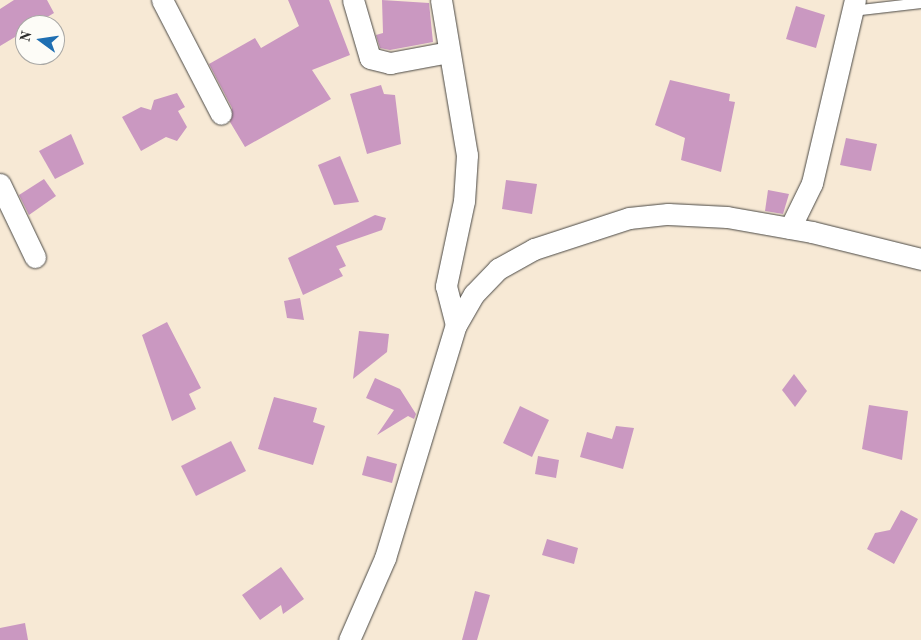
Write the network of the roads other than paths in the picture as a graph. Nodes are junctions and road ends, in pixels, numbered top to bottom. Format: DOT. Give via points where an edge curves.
graph roads {
  1 [pos="162,0"];
  2 [pos="353,0"];
  3 [pos="441,0"];
  4 [pos="921,3"];
  5 [pos="852,4"];
  6 [pos="449,52"];
  7 [pos="220,114"];
  8 [pos="0,184"];
  9 [pos="790,228"];
  10 [pos="35,257"];
  11 [pos="921,259"];
  12 [pos="456,325"];
  13 [pos="349,640"];
  1 -- 7 [label="street"];
  2 -- 6 [label="street" via="370,58 390,63"];
  3 -- 6 [label="street"];
  4 -- 5 [label="lane"];
  5 -- 9 [label="street" via="812,183"];
  6 -- 12 [label="street" via="467,180 446,286"];
  8 -- 10 [label="street"];
  9 -- 11 [label="street"];
  9 -- 12 [label="street" via="727,217 668,214 629,218 534,250 498,269 474,294"];
  12 -- 13 [label="street" via="385,558"];
}
